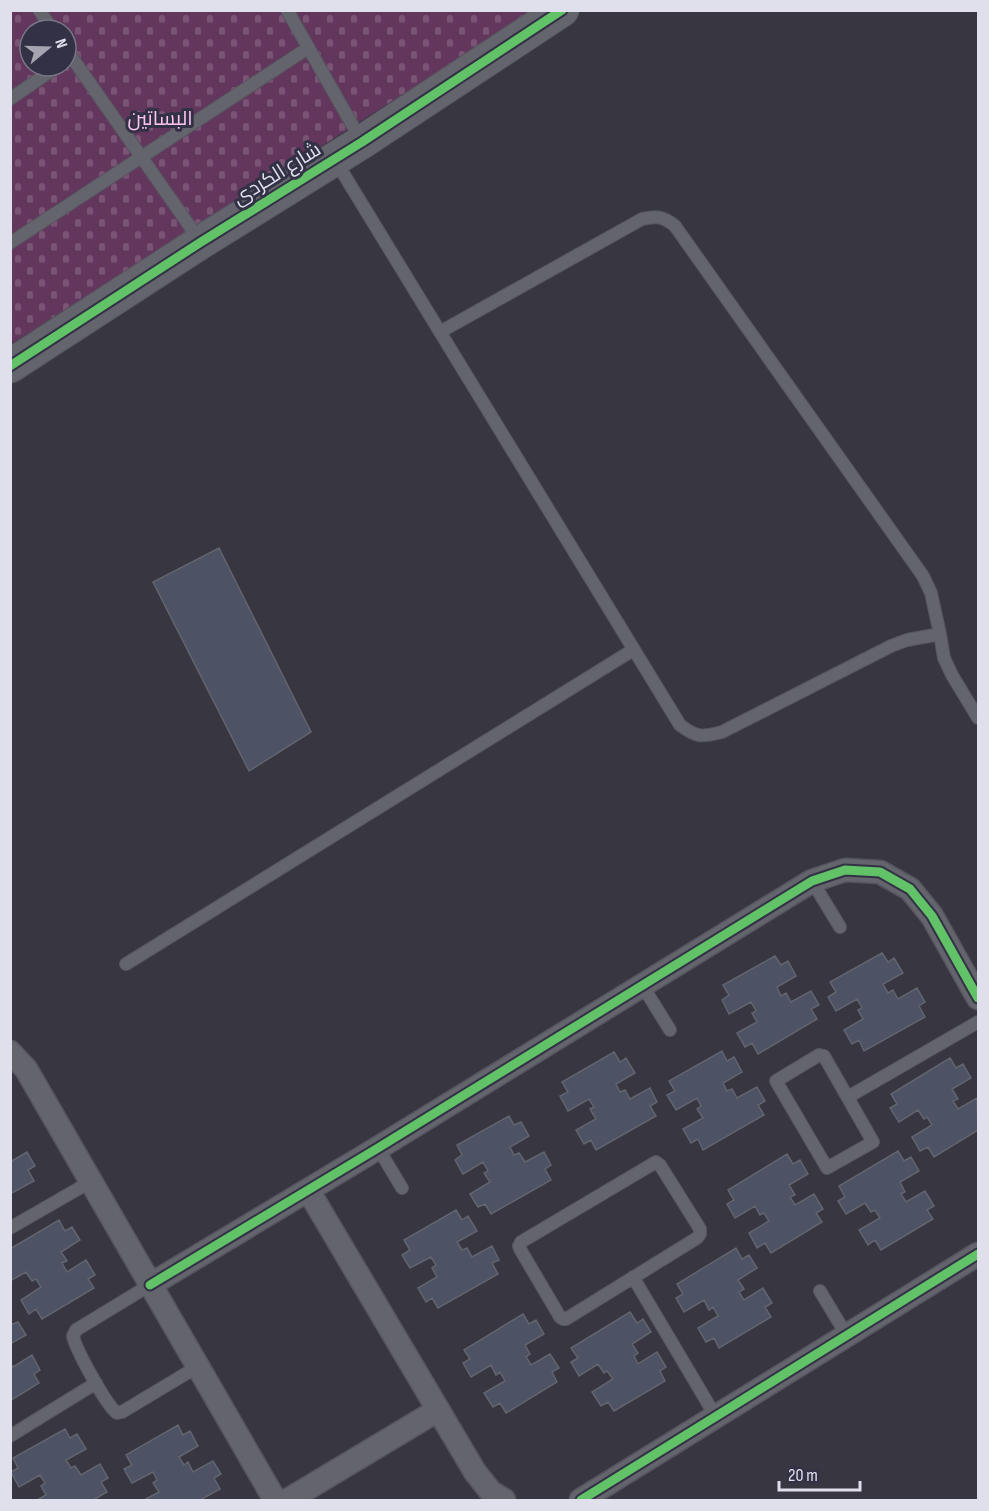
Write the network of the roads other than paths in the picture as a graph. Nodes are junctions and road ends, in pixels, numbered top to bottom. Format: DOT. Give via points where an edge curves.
graph roads {
  1 [pos="287,10"];
  2 [pos="562,10"];
  3 [pos="308,48"];
  4 [pos="78,70"];
  5 [pos="41,78"];
  6 [pos="10,99"];
  7 [pos="362,142"];
  8 [pos="141,157"];
  9 [pos="335,159"];
  10 [pos="201,242"];
  11 [pos="10,243"];
  12 [pos="440,332"];
  13 [pos="10,366"];
  14 [pos="940,634"];
  15 [pos="633,650"];
  16 [pos="978,718"];
  17 [pos="812,880"];
  18 [pos="840,927"];
  19 [pos="126,964"];
  20 [pos="642,985"];
  21 [pos="978,998"];
  22 [pos="978,1022"];
  23 [pos="670,1030"];
  24 [pos="10,1052"];
  25 [pos="848,1097"];
  26 [pos="378,1148"];
  27 [pos="90,1182"];
  28 [pos="402,1188"];
  29 [pos="308,1190"];
  30 [pos="10,1228"];
  31 [pos="978,1254"];
  32 [pos="633,1277"];
  33 [pos="150,1285"];
  34 [pos="820,1291"];
  35 [pos="847,1336"];
  36 [pos="197,1367"];
  37 [pos="96,1383"];
  38 [pos="438,1410"];
  39 [pos="716,1417"];
  40 [pos="10,1436"];
  41 [pos="275,1500"];
  42 [pos="288,1500"];
  43 [pos="504,1500"];
  44 [pos="581,1500"];
  1 -- 3 [label="lane"];
  2 -- 7 [label="street, شارع الكردى"];
  3 -- 7 [label="lane"];
  3 -- 8 [label="lane"];
  4 -- 8 [label="lane"];
  5 -- 6 [label="lane"];
  7 -- 9 [label="street, شارع الكردى"];
  8 -- 10 [label="lane"];
  8 -- 11 [label="lane"];
  9 -- 10 [label="street, شارع الكردى"];
  9 -- 12 [label="lane"];
  10 -- 13 [label="street, شارع الكردى"];
  12 -- 14 [label="lane" via="642,219 665,218 675,225 923,576"];
  12 -- 15 [label="lane"];
  14 -- 15 [label="lane" via="891,646 722,732 705,736 691,734 680,725"];
  14 -- 16 [label="lane" via="952,675"];
  15 -- 19 [label="lane"];
  17 -- 18 [label="lane"];
  17 -- 20 [label="street"];
  17 -- 21 [label="street" via="845,870 880,872 910,889 932,916"];
  20 -- 23 [label="lane"];
  20 -- 26 [label="street"];
  22 -- 25 [label="lane"];
  24 -- 27 [label="street" via="26,1069"];
  25 -- 25 [label="lane" via="873,1142 827,1168 776,1081 821,1055"];
  26 -- 28 [label="lane"];
  26 -- 29 [label="street"];
  27 -- 30 [label="lane"];
  27 -- 33 [label="street"];
  29 -- 33 [label="street"];
  29 -- 38 [label="street"];
  31 -- 35 [label="street"];
  32 -- 32 [label="lane" via="563,1319 520,1242 656,1162 700,1233"];
  32 -- 39 [label="lane"];
  33 -- 36 [label="street"];
  33 -- 37 [label="lane" via="76,1330 74,1343"];
  34 -- 35 [label="lane"];
  35 -- 39 [label="street"];
  36 -- 37 [label="lane" via="117,1413"];
  36 -- 41 [label="street"];
  37 -- 40 [label="lane"];
  38 -- 42 [label="street"];
  38 -- 43 [label="street" via="475,1472 491,1492"];
  39 -- 44 [label="street"];
}
